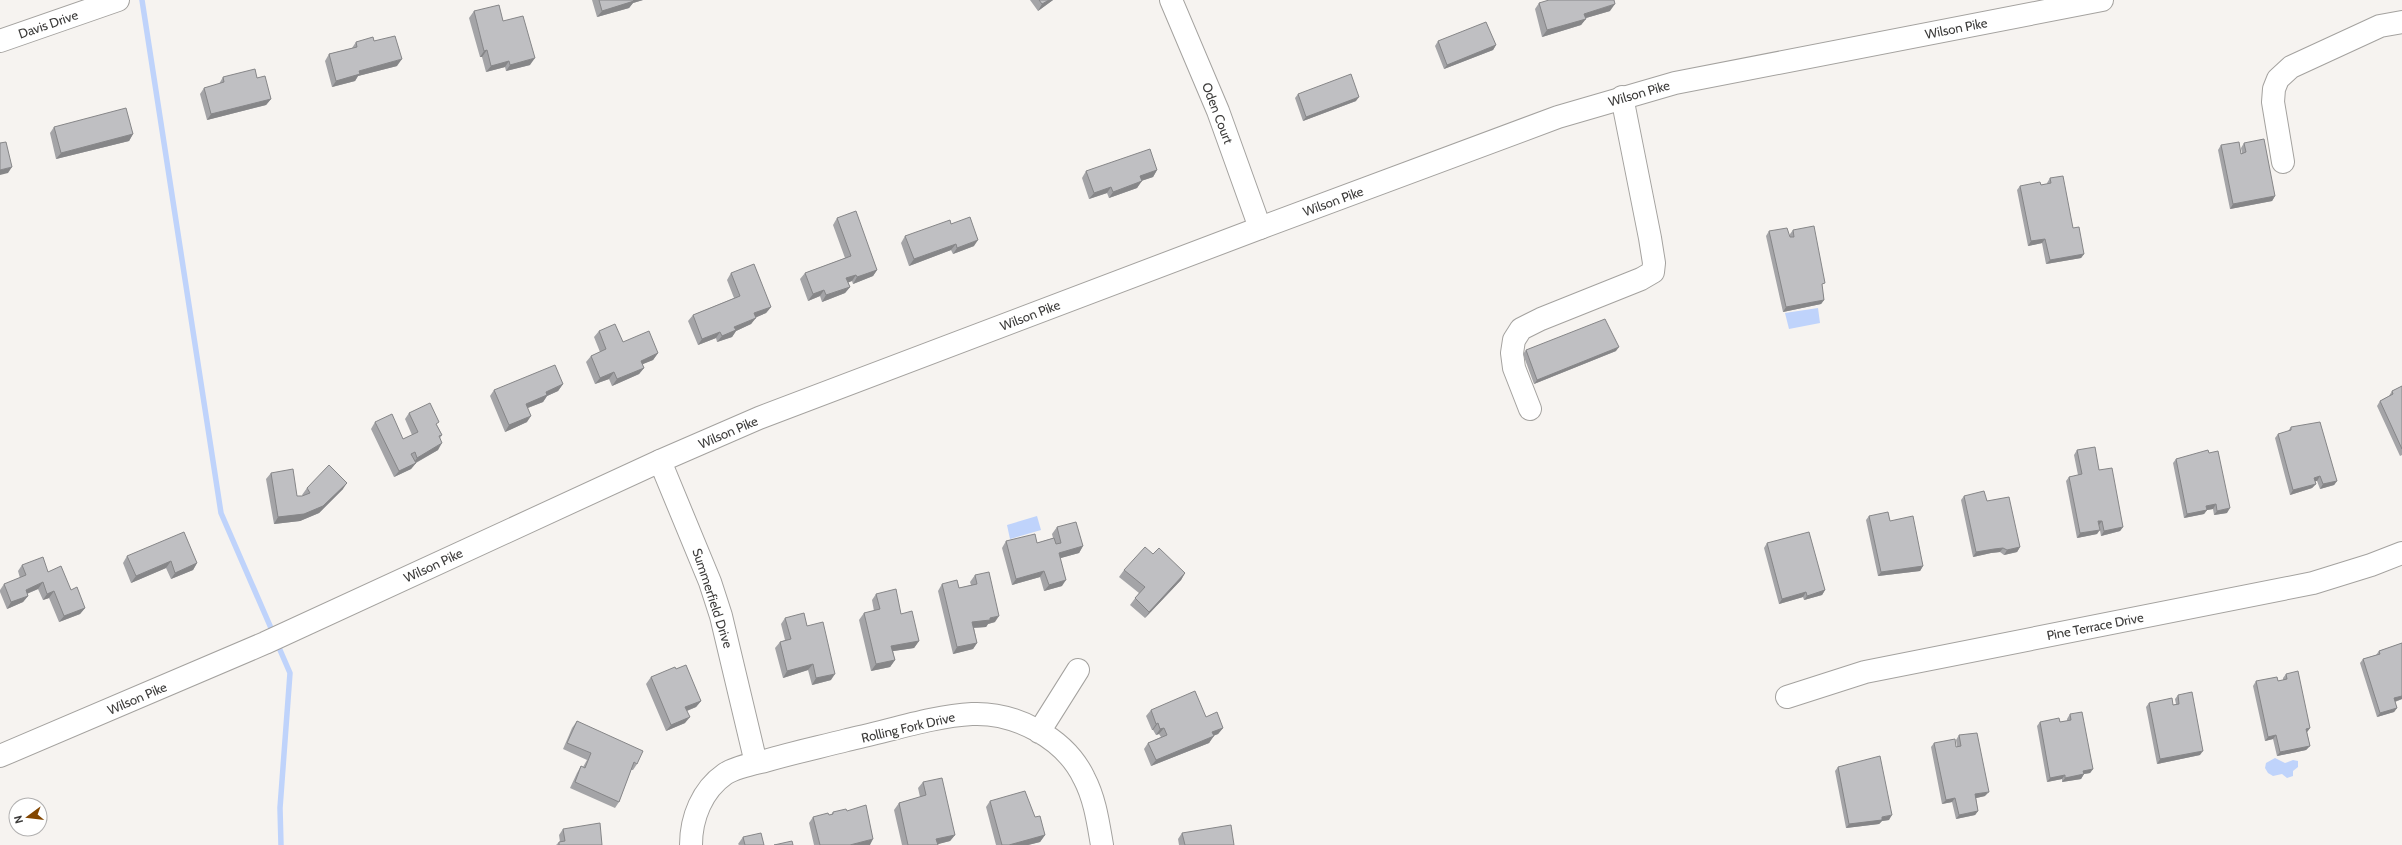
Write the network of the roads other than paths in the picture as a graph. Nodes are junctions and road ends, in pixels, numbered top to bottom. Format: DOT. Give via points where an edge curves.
graph roads {
  1 [pos="118,0"];
  2 [pos="1171,0"];
  3 [pos="2102,0"];
  4 [pos="2402,22"];
  5 [pos="0,41"];
  6 [pos="1622,97"];
  7 [pos="2283,162"];
  8 [pos="1260,228"];
  9 [pos="1530,409"];
  10 [pos="660,461"];
  11 [pos="2402,552"];
  12 [pos="1078,670"];
  13 [pos="1787,697"];
  14 [pos="1039,732"];
  15 [pos="0,756"];
  16 [pos="756,763"];
  17 [pos="691,845"];
  18 [pos="1102,845"];
  1 -- 5 [label="main road, Davis Drive"];
  2 -- 8 [label="main road, Oden Court" via="1218,110"];
  3 -- 6 [label="main road, Wilson Pike" via="1675,82"];
  4 -- 7 [label="main road" via="2380,26 2291,67 2278,79 2273,102"];
  6 -- 8 [label="main road, Wilson Pike" via="1558,117"];
  6 -- 9 [label="main road" via="1650,238 1653,272 1521,329 1514,340 1512,354 1514,368"];
  8 -- 10 [label="main road, Wilson Pike" via="759,418"];
  10 -- 15 [label="main road, Wilson Pike" via="265,643"];
  10 -- 16 [label="main road, Summerfield Drive" via="710,582 721,616"];
  11 -- 13 [label="main road, Pine Terrace Drive" via="2371,565 2313,583 1865,672"];
  12 -- 14 [label="main road"];
  14 -- 16 [label="main road, Rolling Fork Drive" via="1017,720 1004,717 985,714 959,715"];
  14 -- 18 [label="main road, Rolling Fork Drive" via="1062,750 1084,777 1096,813"];
  16 -- 17 [label="main road, Rolling Fork Drive" via="725,774 706,794 692,824"];
}
